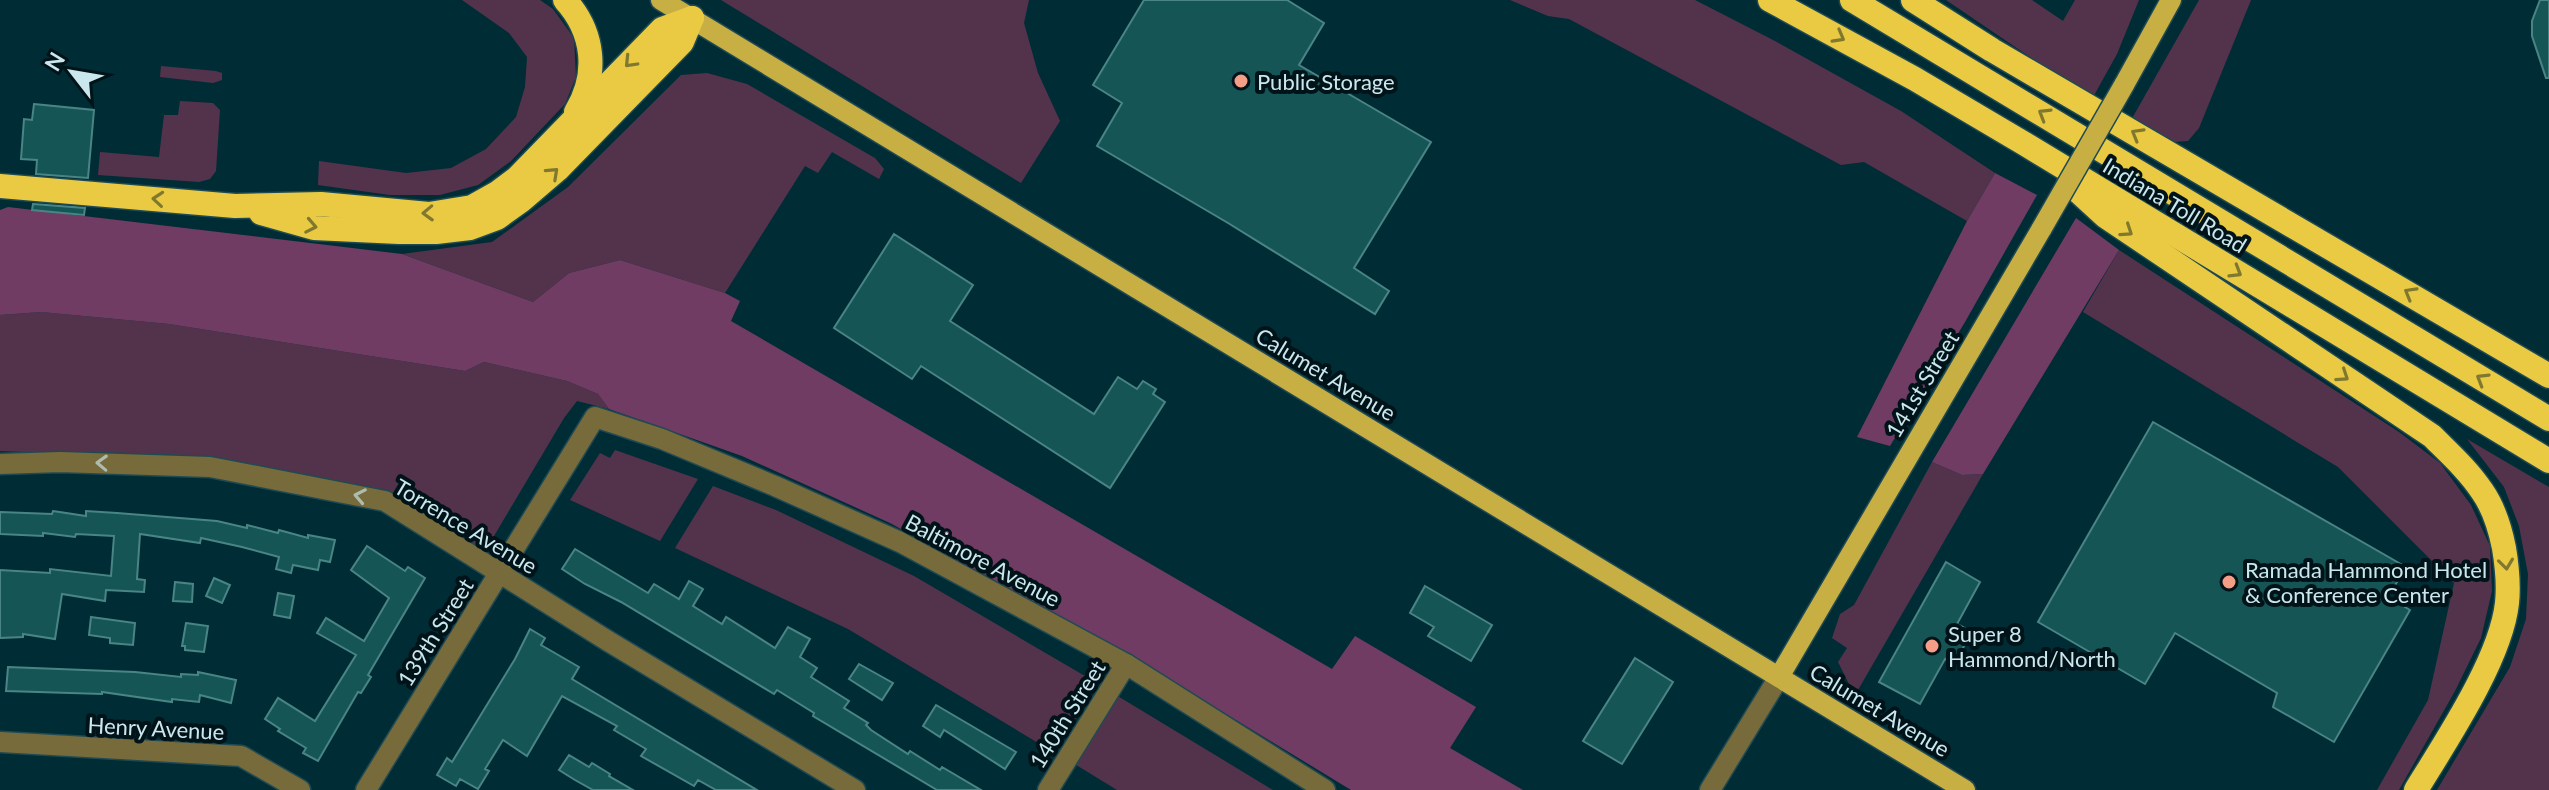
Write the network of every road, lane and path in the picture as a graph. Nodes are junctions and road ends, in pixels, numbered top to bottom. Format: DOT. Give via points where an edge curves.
graph roads {
  1 [pos="565,0"];
  2 [pos="661,0"];
  3 [pos="1770,0"];
  4 [pos="1852,0"];
  5 [pos="1913,0"];
  6 [pos="2171,0"];
  7 [pos="692,18"];
  8 [pos="566,129"];
  9 [pos="2025,144"];
  10 [pos="0,186"];
  11 [pos="235,206"];
  12 [pos="2549,376"];
  13 [pos="595,417"];
  14 [pos="2549,419"];
  15 [pos="2549,461"];
  16 [pos="0,464"];
  17 [pos="500,574"];
  18 [pos="1126,664"];
  19 [pos="1779,677"];
  20 [pos="0,742"];
  21 [pos="300,790"];
  22 [pos="366,790"];
  23 [pos="855,790"];
  24 [pos="1048,790"];
  25 [pos="1325,790"];
  26 [pos="1710,790"];
  27 [pos="1965,790"];
  28 [pos="2416,790"];
  1 -- 8 [label="highway" via="580,20 591,52 580,106"];
  2 -- 7 [label="main road, Calumet Avenue"];
  3 -- 9 [label="highway, Indiana Toll Road, one-way"];
  14 -- 4 [label="highway, Indiana Toll Road, one-way"];
  12 -- 5 [label="highway, one-way"];
  6 -- 19 [label="main road, 141st Street, bridge"];
  7 -- 8 [label="highway, one-way" via="662,29"];
  11 -- 7 [label="highway, one-way" via="314,228 399,232 470,228 497,218 557,170 612,114 682,42"];
  7 -- 19 [label="main road, Calumet Avenue"];
  8 -- 11 [label="highway, one-way" via="517,178 472,207 429,214 321,204"];
  9 -- 15 [label="highway, Indiana Toll Road, one-way"];
  9 -- 28 [label="highway, one-way" via="2105,216 2432,436 2484,493 2500,527 2508,570 2500,636"];
  11 -- 10 [label="highway, one-way"];
  13 -- 17 [label="street, 139th Street"];
  13 -- 18 [label="street, Baltimore Avenue" via="662,439 900,542"];
  17 -- 16 [label="street, Torrence Avenue, one-way" via="385,501 210,467"];
  17 -- 22 [label="street, 139th Street"];
  17 -- 23 [label="street, Torrence Avenue"];
  18 -- 24 [label="street, 140th Street"];
  18 -- 25 [label="street, Baltimore Avenue"];
  19 -- 26 [label="street, 141st Street"];
  19 -- 27 [label="main road, Calumet Avenue"];
  20 -- 21 [label="street, Henry Avenue" via="241,756"];
}
